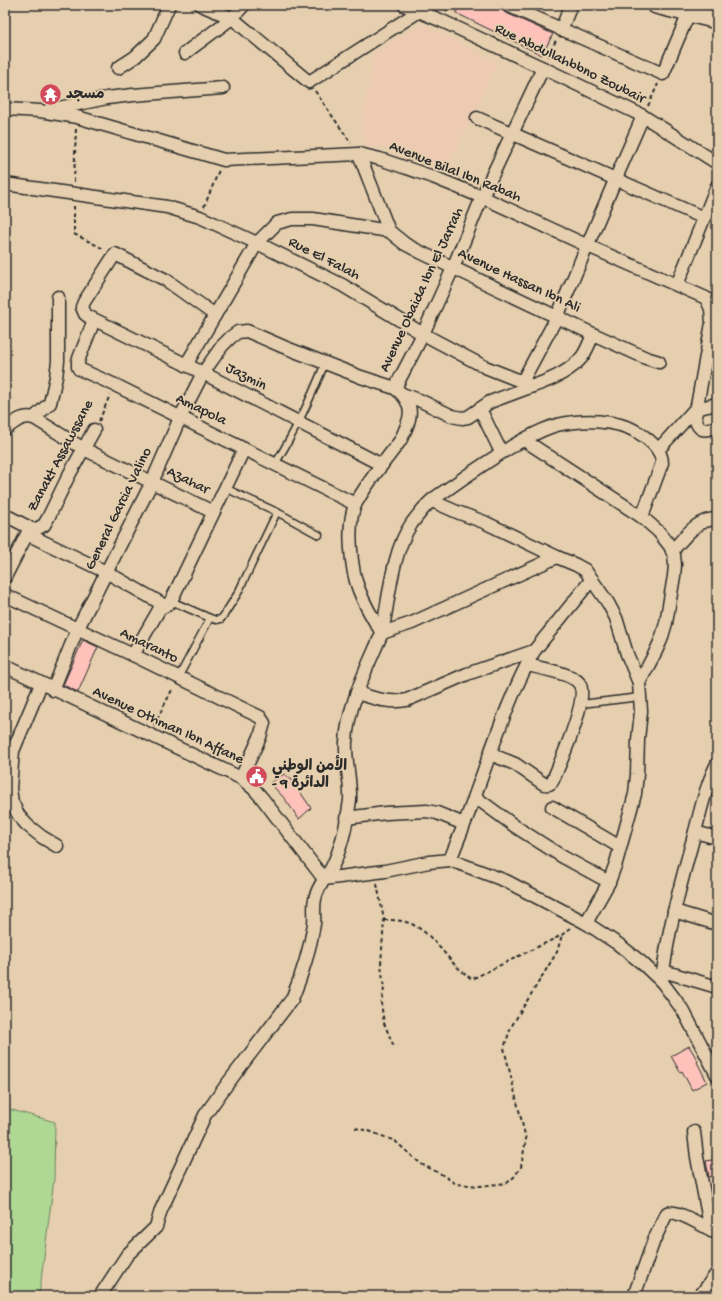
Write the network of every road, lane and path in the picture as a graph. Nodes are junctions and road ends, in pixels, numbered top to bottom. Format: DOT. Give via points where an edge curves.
graph roads {
  1 [pos="169,5"];
  2 [pos="201,5"];
  3 [pos="244,5"];
  4 [pos="404,5"];
  5 [pos="507,5"];
  6 [pos="571,5"];
  7 [pos="656,5"];
  8 [pos="418,12"];
  9 [pos="689,13"];
  10 [pos="232,18"];
  11 [pos="717,20"];
  12 [pos="561,30"];
  13 [pos="185,52"];
  14 [pos="118,68"];
  15 [pos="543,68"];
  16 [pos="663,74"];
  17 [pos="309,82"];
  18 [pos="223,88"];
  19 [pos="5,109"];
  20 [pos="40,111"];
  21 [pos="643,116"];
  22 [pos="77,117"];
  23 [pos="478,118"];
  24 [pos="512,134"];
  25 [pos="359,154"];
  26 [pos="224,160"];
  27 [pos="717,163"];
  28 [pos="616,178"];
  29 [pos="5,184"];
  30 [pos="717,186"];
  31 [pos="73,194"];
  32 [pos="482,197"];
  33 [pos="200,217"];
  34 [pos="704,218"];
  35 [pos="389,231"];
  36 [pos="258,243"];
  37 [pos="588,246"];
  38 [pos="115,254"];
  39 [pos="453,268"];
  40 [pos="677,285"];
  41 [pos="58,297"];
  42 [pos="215,315"];
  43 [pos="557,317"];
  44 [pos="94,320"];
  45 [pos="715,322"];
  46 [pos="423,334"];
  47 [pos="593,334"];
  48 [pos="659,362"];
  49 [pos="325,363"];
  50 [pos="186,365"];
  51 [pos="203,373"];
  52 [pos="528,384"];
  53 [pos="115,385"];
  54 [pos="398,391"];
  55 [pos="717,404"];
  56 [pos="480,409"];
  57 [pos="695,409"];
  58 [pos="34,418"];
  59 [pos="180,418"];
  60 [pos="298,421"];
  61 [pos="717,427"];
  62 [pos="5,429"];
  63 [pos="94,430"];
  64 [pos="524,440"];
  65 [pos="84,449"];
  66 [pos="244,449"];
  67 [pos="658,450"];
  68 [pos="501,452"];
  69 [pos="275,464"];
  70 [pos="382,465"];
  71 [pos="152,482"];
  72 [pos="225,488"];
  73 [pos="432,501"];
  74 [pos="355,504"];
  75 [pos="213,512"];
  76 [pos="277,512"];
  77 [pos="5,515"];
  78 [pos="642,518"];
  79 [pos="717,519"];
  80 [pos="30,532"];
  81 [pos="319,535"];
  82 [pos="672,551"];
  83 [pos="557,557"];
  84 [pos="106,572"];
  85 [pos="5,577"];
  86 [pos="592,579"];
  87 [pos="5,595"];
  88 [pos="171,601"];
  89 [pos="160,608"];
  90 [pos="210,618"];
  91 [pos="77,630"];
  92 [pos="382,633"];
  93 [pos="534,651"];
  94 [pos="133,655"];
  95 [pos="527,665"];
  96 [pos="5,666"];
  97 [pos="178,678"];
  98 [pos="639,683"];
  99 [pos="41,684"];
  100 [pos="53,690"];
  101 [pos="357,693"];
  102 [pos="640,697"];
  103 [pos="581,704"];
  104 [pos="149,735"];
  105 [pos="490,754"];
  106 [pos="717,766"];
  107 [pos="241,778"];
  108 [pos="475,797"];
  109 [pos="552,807"];
  110 [pos="346,818"];
  111 [pos="464,824"];
  112 [pos="695,832"];
  113 [pos="717,838"];
  114 [pos="57,846"];
  115 [pos="620,847"];
  116 [pos="450,860"];
  117 [pos="375,872"];
  118 [pos="324,878"];
  119 [pos="609,882"];
  120 [pos="674,911"];
  121 [pos="384,920"];
  122 [pos="583,921"];
  123 [pos="717,924"];
  124 [pos="562,935"];
  125 [pos="662,976"];
  126 [pos="717,987"];
  127 [pos="394,1047"];
  128 [pos="717,1058"];
  129 [pos="717,1074"];
  130 [pos="355,1128"];
  131 [pos="694,1132"];
  132 [pos="714,1232"];
  133 [pos="717,1273"];
  134 [pos="100,1296"];
  135 [pos="634,1296"];
  136 [pos="700,1296"];
  1 -- 14 [label="street" via="154,39 135,57"];
  2 -- 10 [label="street"];
  3 -- 10 [label="street"];
  4 -- 8 [label="street, Rue Abdullahbbno Zoubair"];
  5 -- 12 [label="street"];
  6 -- 12 [label="street"];
  7 -- 9 [label="street"];
  8 -- 15 [label="street, Rue Abdullahbbno Zoubair"];
  8 -- 17 [label="street"];
  9 -- 11 [label="street"];
  9 -- 16 [label="street"];
  10 -- 13 [label="street"];
  10 -- 17 [label="street"];
  12 -- 15 [label="path"];
  12 -- 16 [label="street"];
  15 -- 21 [label="street, Rue Abdullahbbno Zoubair"];
  15 -- 24 [label="street, Avenue Obaida Ibn El Jarrah"];
  16 -- 21 [label="path"];
  17 -- 25 [label="path"];
  18 -- 20 [label="street" via="133,95"];
  19 -- 20 [label="street, Avenue Bilal Ibn Rabah"];
  20 -- 22 [label="street, Avenue Bilal Ibn Rabah"];
  21 -- 27 [label="street, Rue Abdullahbbno Zoubair"];
  21 -- 28 [label="street"];
  22 -- 26 [label="street, Avenue Bilal Ibn Rabah"];
  22 -- 31 [label="path"];
  23 -- 24 [label="street"];
  24 -- 28 [label="street"];
  24 -- 32 [label="street, Avenue Obaida Ibn El Jarrah"];
  25 -- 26 [label="street, Avenue Bilal Ibn Rabah"];
  25 -- 32 [label="street, Avenue Bilal Ibn Rabah" via="391,162"];
  25 -- 35 [label="street"];
  26 -- 33 [label="path"];
  28 -- 34 [label="street"];
  28 -- 37 [label="street"];
  29 -- 31 [label="street, Rue El Falah"];
  30 -- 34 [label="street"];
  31 -- 33 [label="street, Rue El Falah" via="167,207"];
  31 -- 38 [label="path" via="74,234"];
  32 -- 37 [label="street, Avenue Bilal Ibn Rabah"];
  32 -- 39 [label="street, Avenue Obaida Ibn El Jarrah"];
  33 -- 36 [label="street, Rue El Falah"];
  34 -- 40 [label="street"];
  35 -- 36 [label="street" via="313,219 292,219 277,223"];
  35 -- 39 [label="street, Avenue Hassan Ibn Ali" via="405,244"];
  36 -- 42 [label="street"];
  36 -- 46 [label="street, Rue El Falah" via="342,285"];
  37 -- 40 [label="street, Avenue Bilal Ibn Rabah"];
  37 -- 43 [label="street"];
  38 -- 42 [label="street" via="166,280"];
  38 -- 44 [label="street" via="82,307 85,314"];
  39 -- 43 [label="street, Avenue Hassan Ibn Ali"];
  39 -- 46 [label="street, Avenue Obaida Ibn El Jarrah"];
  40 -- 45 [label="street, Avenue Bilal Ibn Rabah" via="706,298"];
  41 -- 58 [label="street" via="56,377 50,403"];
  42 -- 50 [label="street"];
  43 -- 47 [label="street, Avenue Hassan Ibn Ali"];
  43 -- 52 [label="street"];
  44 -- 50 [label="street, Jazmin"];
  44 -- 53 [label="street, Amapola" via="78,360 78,367"];
  45 -- 57 [label="street, Avenue Bilal Ibn Rabah"];
  46 -- 52 [label="street, Rue El Falah" via="485,367"];
  46 -- 54 [label="street, Avenue Obaida Ibn El Jarrah"];
  47 -- 48 [label="street, Avenue Hassan Ibn Ali"];
  47 -- 52 [label="street" via="582,356 564,373 551,380"];
  49 -- 51 [label="street, General Garcia Valino" via="247,331 238,332 222,346"];
  49 -- 54 [label="street, General Garcia Valino"];
  49 -- 60 [label="lane"];
  50 -- 51 [label="street, Jazmin"];
  51 -- 59 [label="street, General Garcia Valino"];
  51 -- 60 [label="street, Jazmin"];
  52 -- 56 [label="street, General Garcia Valino"];
  53 -- 59 [label="street, Amapola"];
  53 -- 63 [label="path, Zanakt Assawssane"];
  54 -- 56 [label="street, General Garcia Valino" via="452,416 468,417"];
  54 -- 70 [label="street, Avenue Obaida Ibn El Jarrah" via="407,400 409,421 400,440"];
  55 -- 57 [label="street"];
  56 -- 68 [label="street"];
  57 -- 61 [label="street, Avenue Bilal Ibn Rabah" via="694,417 701,429"];
  57 -- 67 [label="street"];
  58 -- 62 [label="street" via="21,418"];
  58 -- 65 [label="street, Azahar"];
  59 -- 66 [label="street, Amapola"];
  59 -- 71 [label="street, General Garcia Valino"];
  60 -- 69 [label="lane"];
  60 -- 70 [label="street, Jazmin"];
  63 -- 65 [label="street, Zanakt Assawssane"];
  64 -- 67 [label="street" via="556,425 606,422 633,429 646,437"];
  64 -- 68 [label="street"];
  64 -- 78 [label="street"];
  65 -- 71 [label="street, Azahar"];
  65 -- 80 [label="street, Zanakt Assawssane" via="44,525"];
  66 -- 69 [label="street, Amapola"];
  66 -- 72 [label="street"];
  67 -- 78 [label="street" via="662,456 662,463"];
  68 -- 73 [label="street"];
  69 -- 74 [label="street, Amapola"];
  70 -- 74 [label="street, Avenue Obaida Ibn El Jarrah"];
  71 -- 75 [label="street, Azahar"];
  71 -- 84 [label="street, General Garcia Valino"];
  72 -- 75 [label="street"];
  72 -- 76 [label="lane"];
  73 -- 83 [label="street" via="484,522"];
  73 -- 92 [label="street" via="411,524 401,546 394,565"];
  74 -- 92 [label="street, Avenue Obaida Ibn El Jarrah" via="350,528 355,574 365,606"];
  75 -- 88 [label="street"];
  76 -- 81 [label="lane"];
  76 -- 90 [label="lane" via="238,593 221,619"];
  77 -- 80 [label="street"];
  78 -- 82 [label="street" via="659,532"];
  79 -- 82 [label="street" via="701,522"];
  80 -- 84 [label="street"];
  80 -- 85 [label="street, Zanakt Assawssane"];
  82 -- 98 [label="street" via="675,565 666,622 661,640"];
  83 -- 86 [label="street" via="586,570"];
  83 -- 92 [label="street" via="412,623"];
  84 -- 89 [label="street" via="157,600"];
  84 -- 91 [label="street, General Garcia Valino"];
  86 -- 93 [label="street"];
  86 -- 98 [label="street" via="616,618"];
  87 -- 91 [label="street, Amaranto"];
  88 -- 89 [label="street"];
  88 -- 90 [label="lane"];
  89 -- 94 [label="street"];
  90 -- 97 [label="lane"];
  91 -- 94 [label="street, Amaranto"];
  91 -- 100 [label="street, General Garcia Valino"];
  92 -- 101 [label="street"];
  93 -- 95 [label="street"];
  93 -- 101 [label="street" via="467,674 407,700 384,701"];
  94 -- 97 [label="street, Amaranto"];
  95 -- 103 [label="street" via="574,679 580,684 582,691"];
  95 -- 105 [label="street"];
  96 -- 99 [label="street, Avenue Othman Ibn Affane"];
  97 -- 104 [label="path"];
  97 -- 107 [label="street, Amaranto" via="260,717 264,723"];
  98 -- 102 [label="street"];
  99 -- 100 [label="street, Avenue Othman Ibn Affane"];
  99 -- 114 [label="street" via="13,751 10,789 12,802 19,816 42,837"];
  100 -- 104 [label="street, Avenue Othman Ibn Affane"];
  101 -- 110 [label="street" via="350,711 346,743 350,799"];
  102 -- 103 [label="lane"];
  102 -- 115 [label="street" via="635,794"];
  103 -- 105 [label="street" via="566,750 551,784 544,784 516,764"];
  104 -- 107 [label="street, Avenue Othman Ibn Affane"];
  105 -- 108 [label="street"];
  106 -- 112 [label="street" via="707,789"];
  107 -- 118 [label="street, Avenue Othman Ibn Affane" via="262,798"];
  108 -- 111 [label="street"];
  108 -- 119 [label="street" via="563,857"];
  109 -- 115 [label="street"];
  110 -- 111 [label="street" via="426,811"];
  110 -- 118 [label="street" via="339,848 332,867"];
  111 -- 116 [label="street"];
  112 -- 113 [label="street"];
  112 -- 120 [label="street"];
  115 -- 119 [label="street"];
  116 -- 117 [label="street"];
  116 -- 122 [label="street" via="506,881"];
  117 -- 118 [label="street"];
  117 -- 121 [label="path"];
  118 -- 134 [label="street" via="315,899 314,923 308,950 292,999 205,1115 161,1210 156,1227 127,1255"];
  119 -- 122 [label="street"];
  120 -- 123 [label="street"];
  120 -- 125 [label="street"];
  121 -- 124 [label="path" via="409,923 424,933 456,967 472,979"];
  121 -- 127 [label="path" via="381,964 384,989 381,1003 384,1024"];
  122 -- 124 [label="path"];
  122 -- 125 [label="street"];
  124 -- 130 [label="path" via="557,952 511,1027 504,1048 526,1139 521,1167 514,1177 507,1183 480,1186 456,1184 420,1164 395,1141"];
  125 -- 126 [label="street"];
  125 -- 129 [label="street"];
  128 -- 129 [label="street"];
  131 -- 132 [label="street"];
  132 -- 135 [label="street" via="679,1214 667,1213 654,1240"];
  133 -- 136 [label="street"];
}
